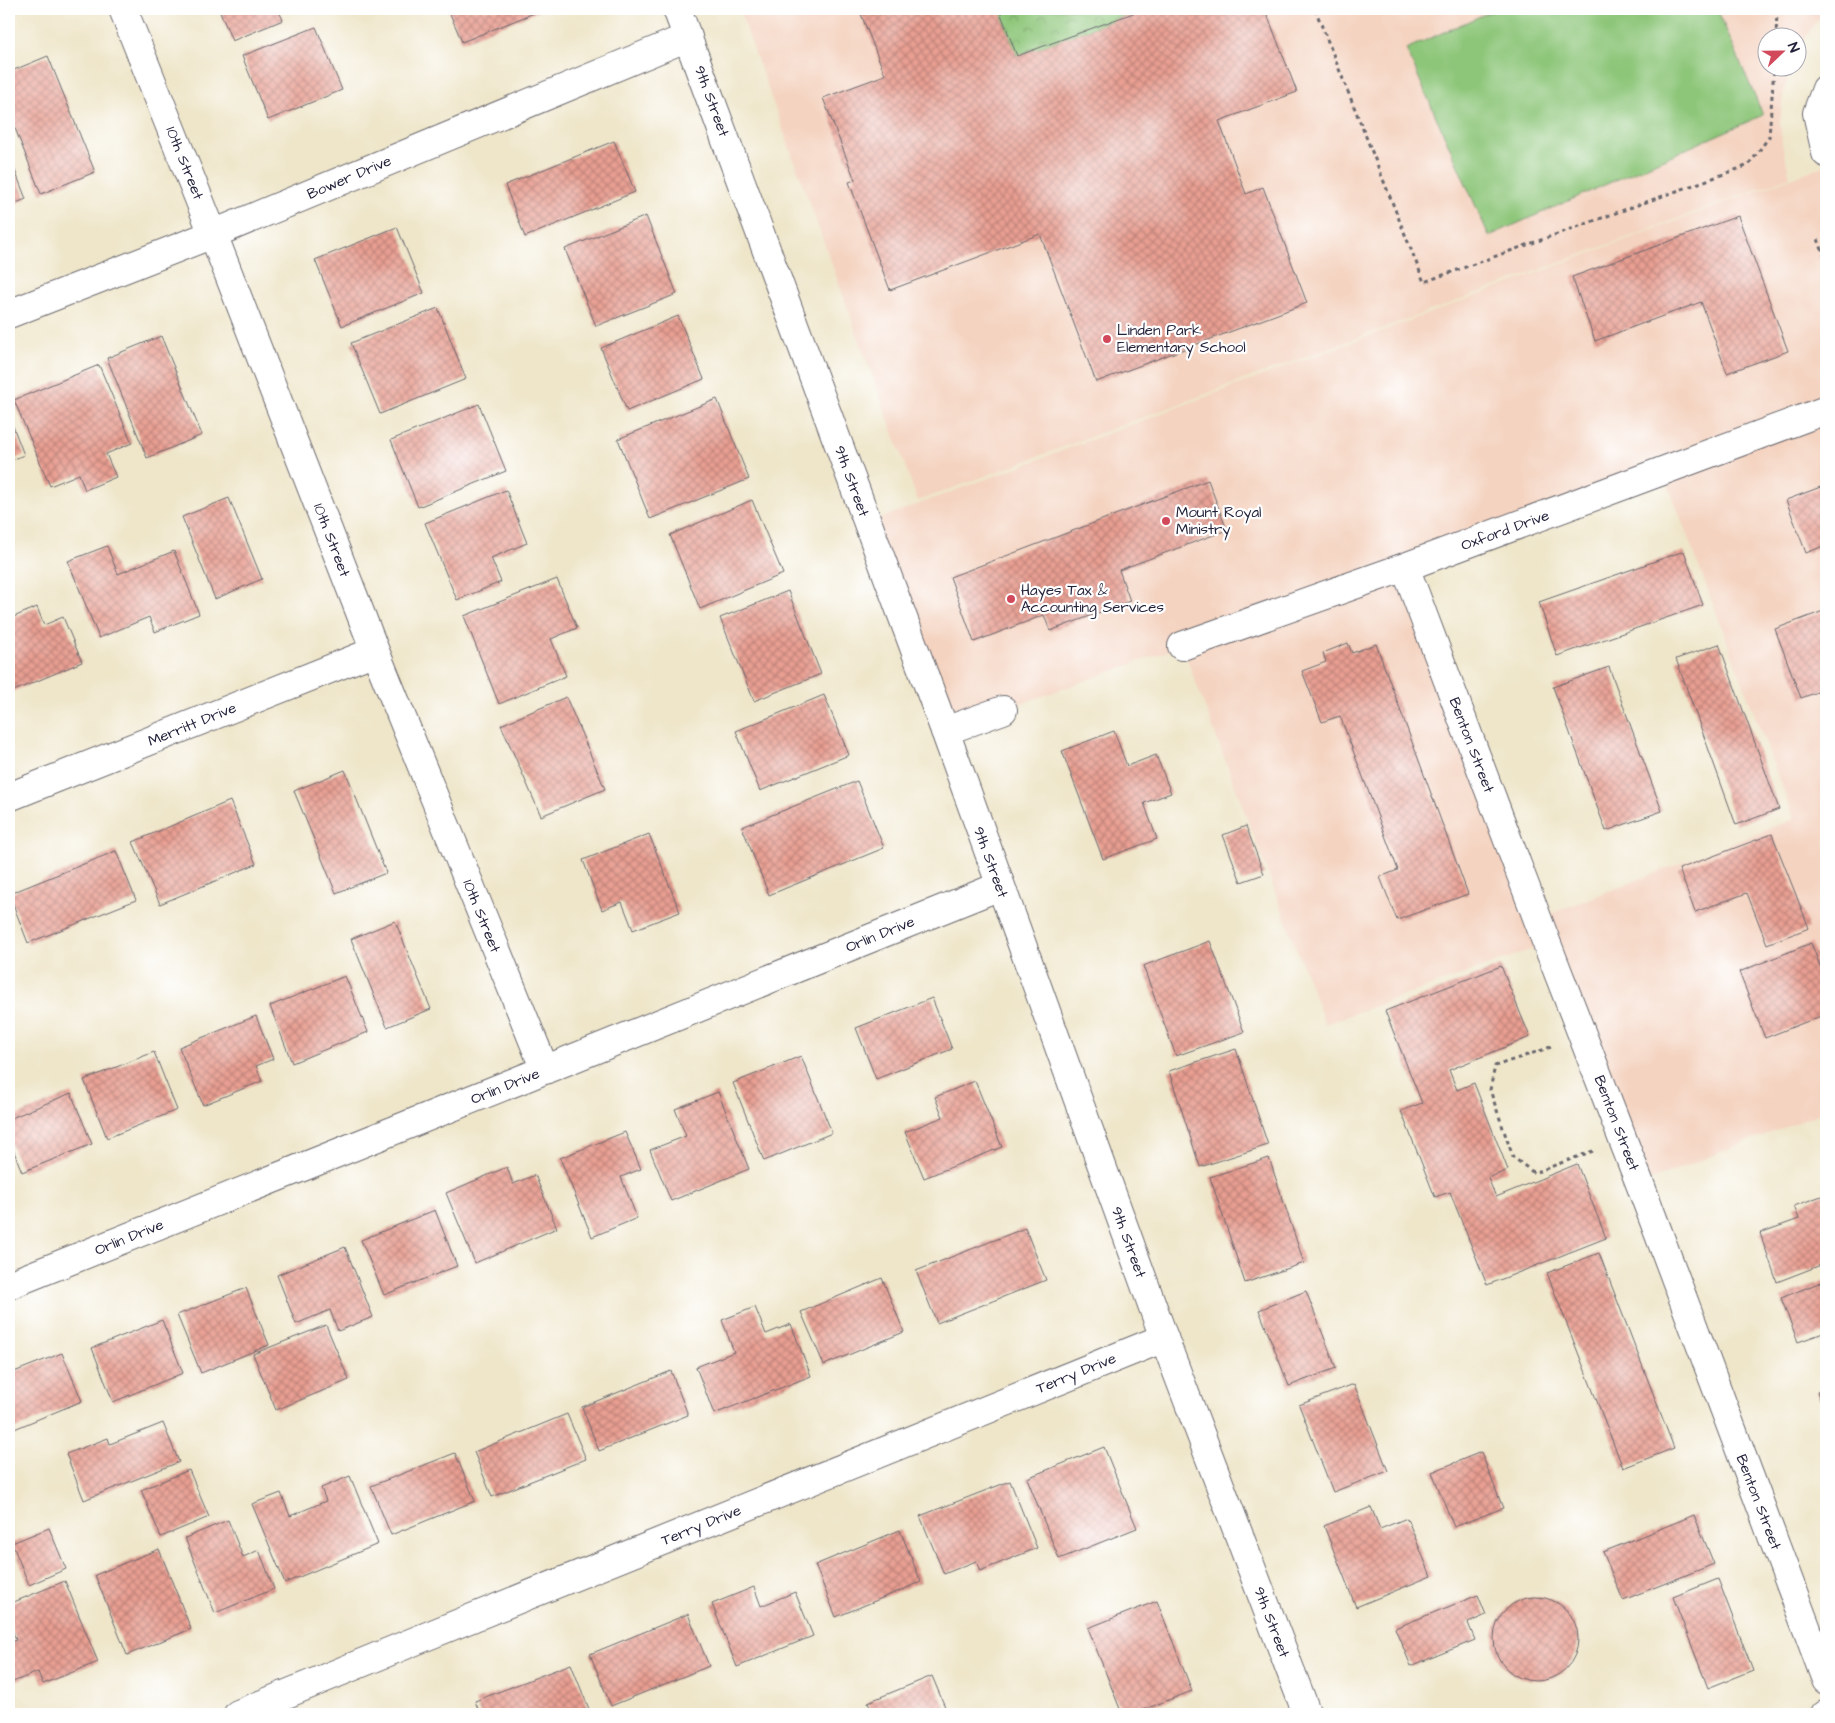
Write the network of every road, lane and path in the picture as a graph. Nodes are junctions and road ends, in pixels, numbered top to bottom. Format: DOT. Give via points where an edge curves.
graph roads {
  1 [pos="122,9"];
  2 [pos="677,9"];
  3 [pos="1315,9"];
  4 [pos="1777,9"];
  5 [pos="1776,28"];
  6 [pos="688,37"];
  7 [pos="1773,78"];
  8 [pos="1826,88"];
  9 [pos="1826,153"];
  10 [pos="213,234"];
  11 [pos="1818,239"];
  12 [pos="1826,260"];
  13 [pos="9,314"];
  14 [pos="1826,410"];
  15 [pos="1405,567"];
  16 [pos="1182,646"];
  17 [pos="375,650"];
  18 [pos="1003,710"];
  19 [pos="945,731"];
  20 [pos="9,797"];
  21 [pos="1000,886"];
  22 [pos="1554,1046"];
  23 [pos="544,1070"];
  24 [pos="1593,1151"];
  25 [pos="9,1285"];
  26 [pos="1164,1338"];
  27 [pos="1826,1680"];
  28 [pos="238,1714"];
  29 [pos="1307,1714"];
  1 -- 10 [label="street, 10th Street"];
  2 -- 6 [label="street, 9th Street"];
  3 -- 7 [label="path" via="1424,282 1749,165 1769,137"];
  4 -- 5 [label="path"];
  6 -- 10 [label="street, Bower Drive"];
  6 -- 19 [label="street, 9th Street"];
  8 -- 9 [label="street" via="1817,113"];
  10 -- 13 [label="street, Bower Drive"];
  10 -- 17 [label="street, 10th Street"];
  11 -- 12 [label="path"];
  14 -- 15 [label="street, Oxford Drive"];
  15 -- 16 [label="street, Oxford Drive"];
  15 -- 27 [label="street, Benton Street"];
  17 -- 20 [label="street, Merritt Drive"];
  17 -- 23 [label="street, 10th Street"];
  18 -- 19 [label="street"];
  19 -- 21 [label="street, 9th Street"];
  21 -- 23 [label="street, Orlin Drive"];
  21 -- 26 [label="street, 9th Street"];
  22 -- 24 [label="path" via="1495,1066 1490,1090 1513,1156 1534,1172"];
  23 -- 25 [label="street, Orlin Drive"];
  26 -- 28 [label="street, Terry Drive"];
  26 -- 29 [label="street, 9th Street"];
}
